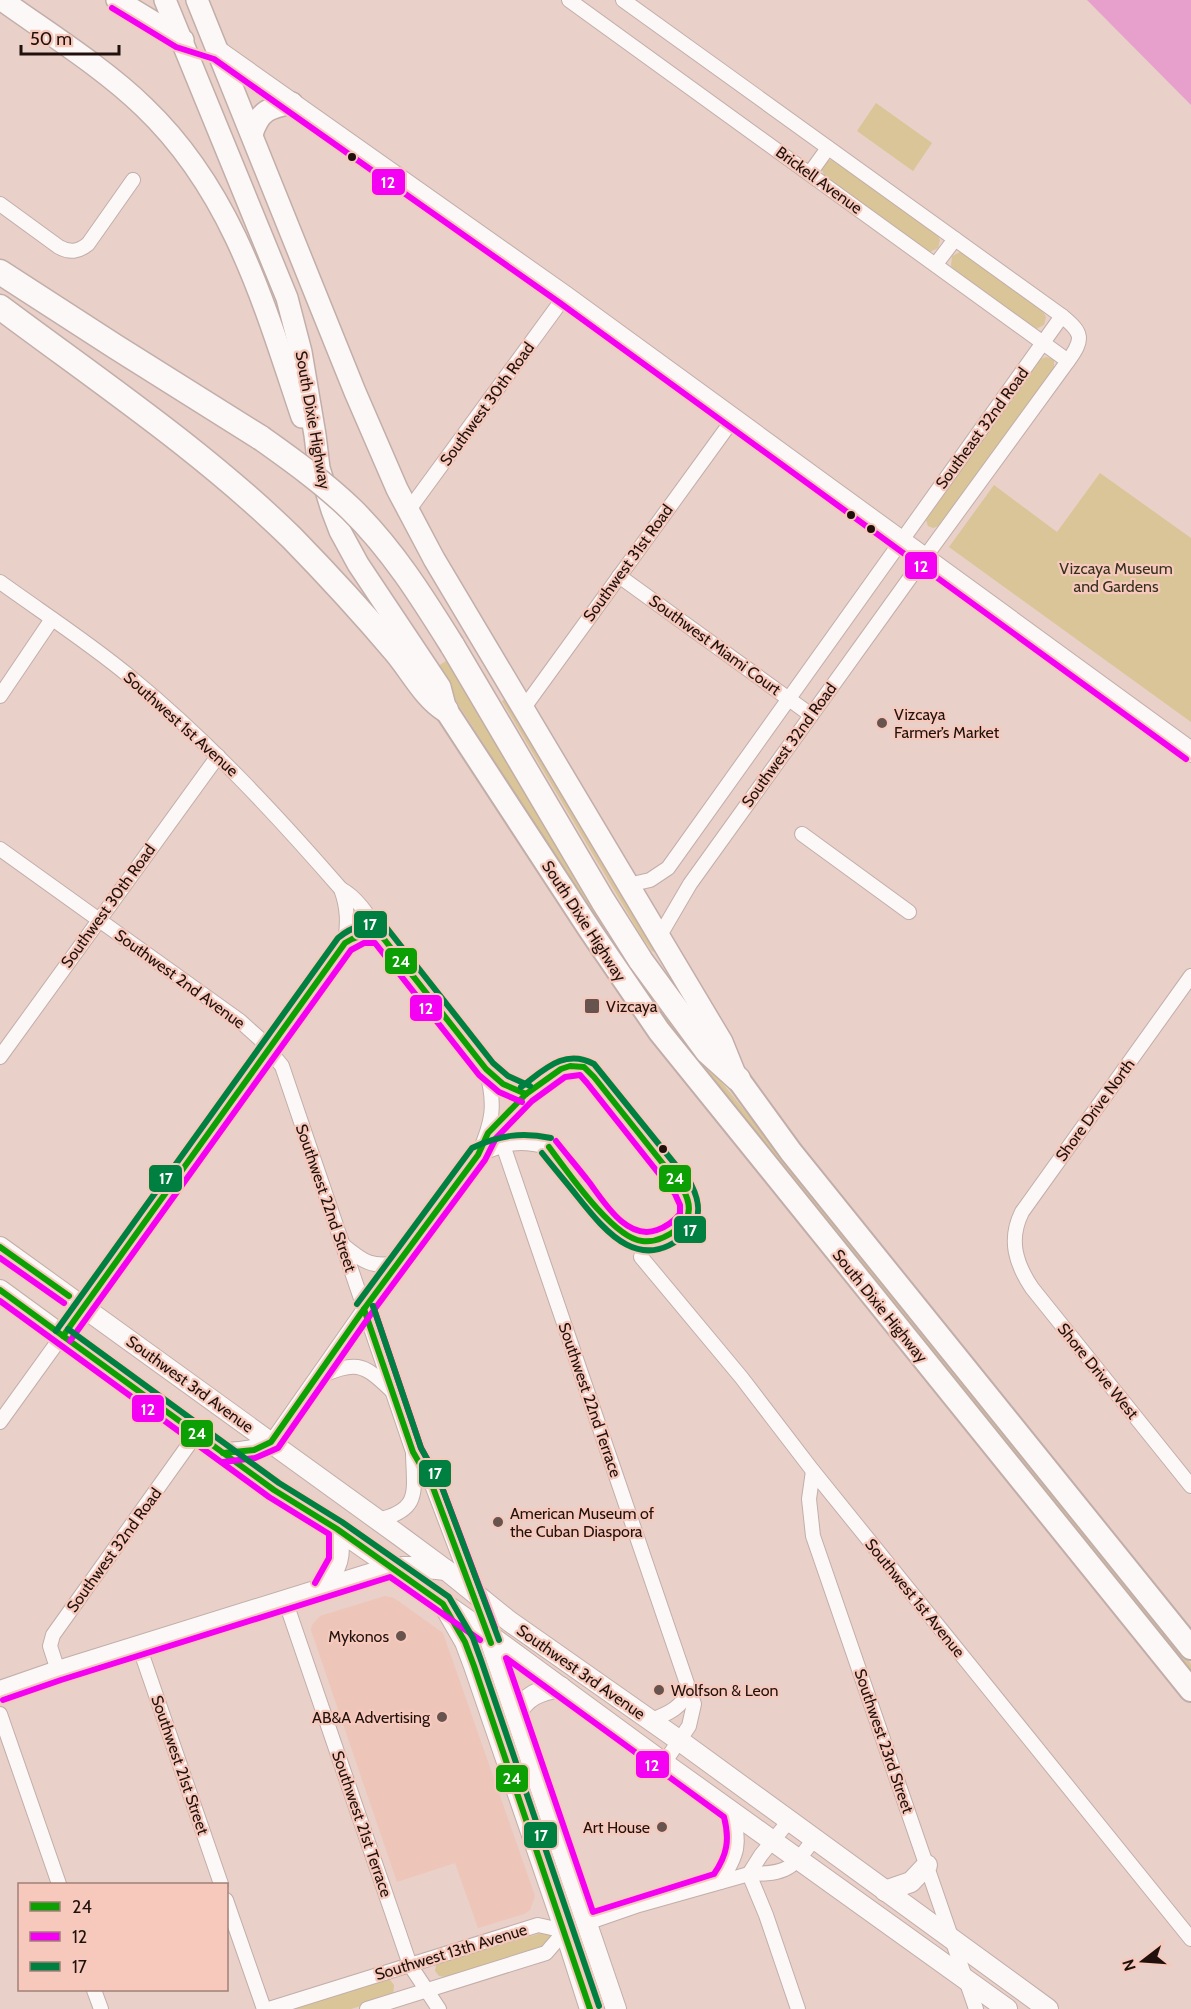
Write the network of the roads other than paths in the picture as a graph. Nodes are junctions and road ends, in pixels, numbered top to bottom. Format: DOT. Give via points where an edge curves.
graph roads {
  1 [pos="2,0"];
  2 [pos="117,0"];
  3 [pos="197,0"];
  4 [pos="569,0"];
  5 [pos="623,0"];
  6 [pos="162,4"];
  7 [pos="180,39"];
  8 [pos="218,51"];
  9 [pos="292,103"];
  10 [pos="252,134"];
  11 [pos="828,148"];
  12 [pos="810,173"];
  13 [pos="133,180"];
  14 [pos="0,204"];
  15 [pos="955,239"];
  16 [pos="936,264"];
  17 [pos="0,272"];
  18 [pos="565,296"];
  19 [pos="0,307"];
  20 [pos="1062,316"];
  21 [pos="1080,336"];
  22 [pos="1043,344"];
  23 [pos="1068,361"];
  24 [pos="734,418"];
  25 [pos="317,458"];
  26 [pos="408,511"];
  27 [pos="901,540"];
  28 [pos="925,557"];
  29 [pos="619,576"];
  30 [pos="0,582"];
  31 [pos="52,619"];
  32 [pos="0,696"];
  33 [pos="789,699"];
  34 [pos="523,709"];
  35 [pos="446,710"];
  36 [pos="812,715"];
  37 [pos="1191,752"];
  38 [pos="218,756"];
  39 [pos="802,834"];
  40 [pos="0,849"];
  41 [pos="628,885"];
  42 [pos="341,889"];
  43 [pos="909,912"];
  44 [pos="98,920"];
  45 [pos="380,933"];
  46 [pos="659,937"];
  47 [pos="345,943"];
  48 [pos="1191,976"];
  49 [pos="268,1049"];
  50 [pos="0,1057"];
  51 [pos="486,1069"];
  52 [pos="738,1079"];
  53 [pos="526,1094"];
  54 [pos="503,1145"];
  55 [pos="549,1147"];
  56 [pos="478,1155"];
  57 [pos="343,1245"];
  58 [pos="0,1247"];
  59 [pos="1015,1250"];
  60 [pos="641,1257"];
  61 [pos="399,1263"];
  62 [pos="0,1290"];
  63 [pos="84,1307"];
  64 [pos="364,1309"];
  65 [pos="63,1336"];
  66 [pos="317,1377"];
  67 [pos="393,1392"];
  68 [pos="0,1422"];
  69 [pos="197,1433"];
  70 [pos="271,1442"];
  71 [pos="413,1452"];
  72 [pos="223,1453"];
  73 [pos="813,1471"];
  74 [pos="1191,1486"];
  75 [pos="377,1520"];
  76 [pos="337,1529"];
  77 [pos="392,1567"];
  78 [pos="446,1570"];
  79 [pos="322,1588"];
  80 [pos="472,1592"];
  81 [pos="285,1600"];
  82 [pos="443,1604"];
  83 [pos="488,1634"];
  84 [pos="139,1646"];
  85 [pos="1191,1648"];
  86 [pos="58,1671"];
  87 [pos="561,1687"];
  88 [pos="689,1689"];
  89 [pos="1191,1690"];
  90 [pos="0,1691"];
  91 [pos="0,1714"];
  92 [pos="516,1715"];
  93 [pos="651,1720"];
  94 [pos="680,1741"];
  95 [pos="664,1763"];
  96 [pos="732,1812"];
  97 [pos="789,1821"];
  98 [pos="813,1839"];
  99 [pos="774,1842"];
  100 [pos="799,1860"];
  101 [pos="927,1865"];
  102 [pos="749,1874"];
  103 [pos="720,1882"];
  104 [pos="59,1883"];
  105 [pos="221,1883"];
  106 [pos="885,1891"];
  107 [pos="228,1906"];
  108 [pos="587,1923"];
  109 [pos="565,1931"];
  110 [pos="1191,1939"];
  111 [pos="954,1941"];
  112 [pos="410,1965"];
  113 [pos="967,1980"];
  114 [pos="427,1990"];
  115 [pos="95,1991"];
  116 [pos="101,2009"];
  117 [pos="264,2009"];
  118 [pos="269,2009"];
  119 [pos="367,2009"];
  120 [pos="439,2009"];
  121 [pos="590,2009"];
  122 [pos="616,2009"];
  123 [pos="798,2009"];
  124 [pos="976,2009"];
  125 [pos="1007,2009"];
  126 [pos="1048,2009"];
  1 -- 25 [label="main road" via="132,96 168,132 203,176 242,250"];
  2 -- 7 [label="main road"];
  3 -- 8 [label="main road"];
  4 -- 12 [label="street, Brickell Avenue"];
  5 -- 11 [label="street, Brickell Avenue"];
  6 -- 7 [label="main road"];
  6 -- 8 [label="main road"];
  7 -- 8 [label="main road"];
  7 -- 25 [label="main road, South Dixie Highway" via="287,298 301,352"];
  8 -- 9 [label="main road"];
  8 -- 10 [label="main road, South Dixie Highway"];
  9 -- 10 [label="main road" via="263,112"];
  9 -- 18 [label="main road"];
  10 -- 26 [label="main road, South Dixie Highway" via="359,402"];
  11 -- 12 [label="street"];
  11 -- 15 [label="street, Brickell Avenue"];
  12 -- 16 [label="street, Brickell Avenue"];
  13 -- 14 [label="street" via="88,244 74,252 59,247"];
  15 -- 16 [label="street"];
  15 -- 20 [label="street, Brickell Avenue"];
  16 -- 22 [label="street, Brickell Avenue"];
  17 -- 52 [label="highway, bridge" via="261,438 317,479 370,529 406,574 453,645 641,961 707,1051"];
  18 -- 24 [label="main road"];
  18 -- 26 [label="street, Southwest 30th Road"];
  19 -- 35 [label="highway" via="183,443 245,495 330,577 436,704"];
  20 -- 21 [label="street, Brickell Avenue"];
  20 -- 22 [label="street, Southeast 32nd Road"];
  21 -- 23 [label="street, Southeast 32nd Road"];
  22 -- 23 [label="street, Brickell Avenue"];
  22 -- 27 [label="street, Southeast 32nd Road"];
  23 -- 28 [label="street, Southeast 32nd Road"];
  24 -- 27 [label="main road"];
  24 -- 29 [label="street, Southwest 31st Road"];
  25 -- 35 [label="main road, South Dixie Highway" via="326,494 349,549 440,687"];
  26 -- 34 [label="main road, South Dixie Highway"];
  27 -- 28 [label="main road"];
  27 -- 33 [label="street, Southwest 32nd Road"];
  28 -- 36 [label="street, Southwest 32nd Road"];
  28 -- 37 [label="main road"];
  29 -- 33 [label="street, Southwest Miami Court"];
  29 -- 34 [label="street, Southwest 31st Road"];
  30 -- 31 [label="street, Southwest 1st Avenue"];
  31 -- 32 [label="street"];
  31 -- 38 [label="street, Southwest 1st Avenue" via="127,674"];
  33 -- 36 [label="street, Southwest Miami Court"];
  33 -- 41 [label="street, Southwest 32nd Road" via="668,868 650,880"];
  34 -- 41 [label="main road, South Dixie Highway"];
  35 -- 89 [label="highway, South Dixie Highway" via="659,1031"];
  36 -- 46 [label="street, Southwest 32nd Road" via="690,884"];
  38 -- 42 [label="street, Southwest 1st Avenue"];
  38 -- 44 [label="street, Southwest 30th Road"];
  39 -- 43 [label="street"];
  40 -- 44 [label="street, Southwest 2nd Avenue"];
  41 -- 46 [label="main road, South Dixie Highway"];
  42 -- 45 [label="street, Southwest 1st Avenue" via="350,894"];
  42 -- 47 [label="street, Southwest 1st Avenue" via="348,917"];
  44 -- 49 [label="street, Southwest 2nd Avenue" via="240,1021"];
  44 -- 50 [label="street, Southwest 30th Road"];
  45 -- 47 [label="street" via="359,934"];
  45 -- 51 [label="street, Southwest 1st Avenue"];
  46 -- 52 [label="main road, South Dixie Highway" via="722,1042"];
  47 -- 49 [label="street"];
  48 -- 59 [label="street, Shore Drive North" via="1022,1212 1016,1228"];
  49 -- 57 [label="street, Southwest 22nd Street" via="282,1066"];
  49 -- 63 [label="street"];
  51 -- 53 [label="street, Southwest 1st Avenue" via="503,1084"];
  51 -- 56 [label="street, Southwest 1st Avenue" via="492,1119"];
  52 -- 85 [label="highway, South Dixie Highway" via="791,1152"];
  54 -- 55 [label="street" via="519,1142"];
  54 -- 56 [label="street"];
  54 -- 88 [label="street, Southwest 22nd Terrace"];
  56 -- 61 [label="street"];
  57 -- 61 [label="street" via="365,1262"];
  57 -- 64 [label="street, Southwest 22nd Street"];
  58 -- 63 [label="main road, Southwest 3rd Avenue"];
  59 -- 74 [label="street, Shore Drive West" via="1019,1267 1032,1288"];
  60 -- 73 [label="street, Southwest 1st Avenue"];
  61 -- 64 [label="street"];
  62 -- 65 [label="main road, Southwest 3rd Avenue"];
  63 -- 65 [label="street"];
  63 -- 70 [label="main road, Southwest 3rd Avenue"];
  64 -- 66 [label="street"];
  64 -- 67 [label="street, Southwest 22nd Street"];
  65 -- 68 [label="street"];
  65 -- 69 [label="main road, Southwest 3rd Avenue"];
  66 -- 67 [label="street" via="356,1366 374,1374"];
  66 -- 70 [label="street"];
  67 -- 71 [label="street, Southwest 22nd Street"];
  69 -- 72 [label="main road, Southwest 3rd Avenue"];
  69 -- 86 [label="street, Southwest 32nd Road" via="52,1635 50,1646"];
  70 -- 72 [label="main road" via="248,1452"];
  70 -- 75 [label="main road, Southwest 3rd Avenue"];
  71 -- 75 [label="street, Southwest 22nd Street" via="411,1502 400,1513"];
  71 -- 80 [label="street, Southwest 22nd Street" via="432,1485"];
  72 -- 76 [label="main road, Southwest 3rd Avenue"];
  73 -- 101 [label="street, Southwest 23rd Street" via="809,1499 813,1536"];
  73 -- 110 [label="street, Southwest 1st Avenue"];
  75 -- 78 [label="main road, Southwest 3rd Avenue"];
  76 -- 77 [label="main road, Southwest 3rd Avenue"];
  76 -- 79 [label="main road" via="337,1566"];
  77 -- 78 [label="main road"];
  77 -- 79 [label="main road"];
  77 -- 82 [label="main road, Southwest 3rd Avenue"];
  78 -- 80 [label="main road, Southwest 3rd Avenue"];
  79 -- 81 [label="main road"];
  80 -- 83 [label="main road, Southwest 22nd Street"];
  80 -- 93 [label="main road, Southwest 3rd Avenue"];
  81 -- 84 [label="main road"];
  81 -- 112 [label="street, Southwest 21st Terrace"];
  82 -- 83 [label="main road, Southwest 3rd Avenue"];
  82 -- 109 [label="main road" via="465,1642"];
  83 -- 87 [label="main road, Southwest 3rd Avenue"];
  83 -- 92 [label="main road, Southwest 22nd Street"];
  84 -- 86 [label="main road"];
  84 -- 105 [label="street, Southwest 21st Street"];
  86 -- 90 [label="main road"];
  87 -- 92 [label="main road" via="535,1694 520,1706"];
  87 -- 95 [label="main road, Southwest 3rd Avenue"];
  88 -- 93 [label="street" via="680,1705"];
  88 -- 94 [label="street, Southwest 22nd Terrace" via="694,1704 689,1726"];
  91 -- 104 [label="street"];
  92 -- 108 [label="main road, Southwest 22nd Street"];
  93 -- 94 [label="main road, Southwest 3rd Avenue"];
  94 -- 95 [label="street, Southwest 22nd Terrace"];
  94 -- 97 [label="main road, Southwest 3rd Avenue"];
  95 -- 96 [label="main road, Southwest 3rd Avenue"];
  96 -- 99 [label="main road, Southwest 3rd Avenue"];
  96 -- 103 [label="street" via="738,1832 737,1846"];
  97 -- 98 [label="main road, Southwest 3rd Avenue"];
  97 -- 99 [label="street"];
  98 -- 100 [label="street"];
  98 -- 106 [label="main road, Southwest 3rd Avenue"];
  99 -- 100 [label="main road, Southwest 3rd Avenue"];
  99 -- 102 [label="street"];
  100 -- 102 [label="street" via="783,1871"];
  100 -- 113 [label="main road, Southwest 3rd Avenue"];
  101 -- 106 [label="main road" via="911,1882"];
  101 -- 111 [label="street, Southwest 23rd Street"];
  102 -- 103 [label="street"];
  102 -- 123 [label="street"];
  103 -- 108 [label="street"];
  106 -- 111 [label="main road, Southwest 3rd Avenue"];
  107 -- 117 [label="street"];
  108 -- 122 [label="main road, Southwest 22nd Street"];
  109 -- 112 [label="street, Southwest 13th Avenue" via="538,1925"];
  109 -- 114 [label="street, Southwest 13th Avenue" via="546,1953"];
  109 -- 121 [label="main road"];
  111 -- 113 [label="street, Southwest 23rd Street"];
  111 -- 126 [label="main road, Southwest 3rd Avenue"];
  112 -- 114 [label="street, Southwest 21st Terrace"];
  112 -- 118 [label="street, Southwest 13th Avenue"];
  113 -- 124 [label="street, Southwest 23rd Street"];
  113 -- 125 [label="main road, Southwest 3rd Avenue"];
  114 -- 119 [label="street, Southwest 13th Avenue"];
  114 -- 120 [label="street, Southwest 21st Terrace"];
  115 -- 116 [label="street"];
}
